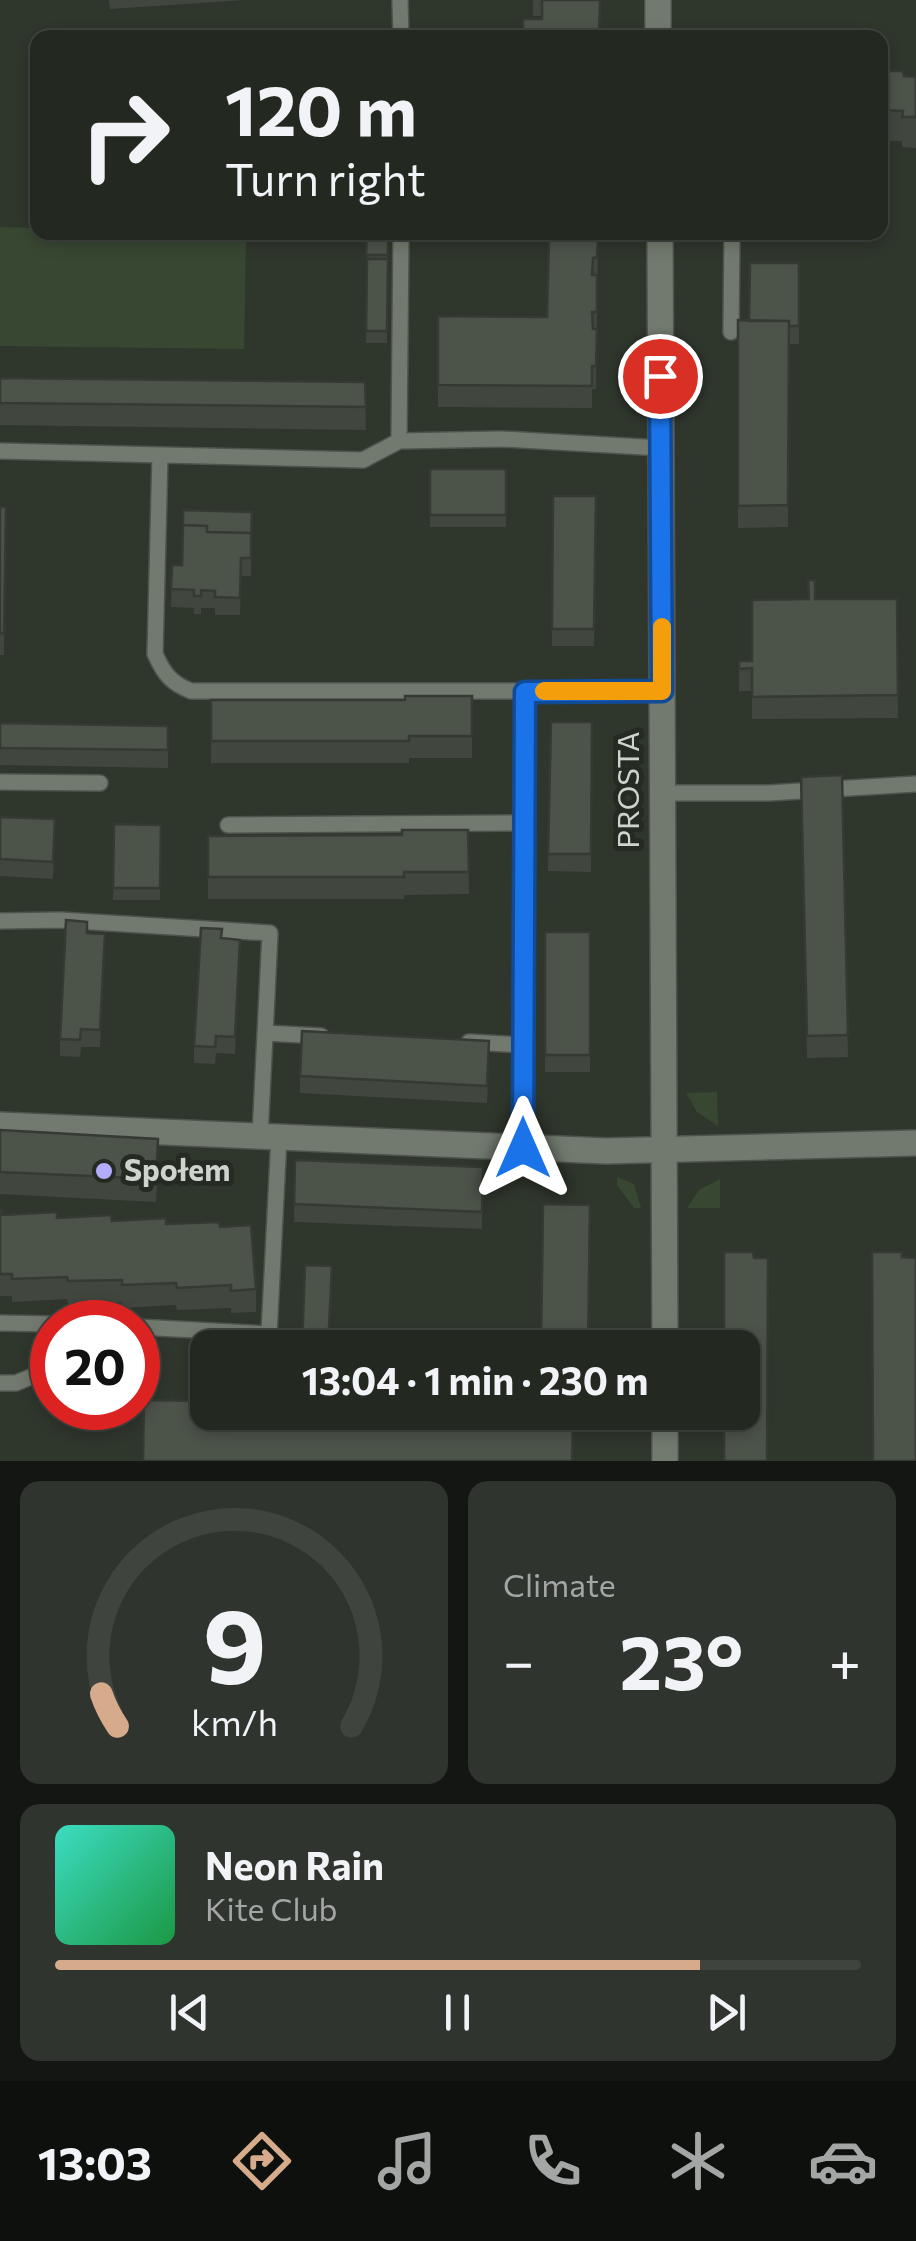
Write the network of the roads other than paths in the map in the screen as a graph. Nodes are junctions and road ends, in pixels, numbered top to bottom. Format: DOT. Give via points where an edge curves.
graph roads {
  1 [pos="400,0"];
  2 [pos="658,0"];
  3 [pos="400,30"];
  4 [pos="658,30"];
  5 [pos="401,240"];
  6 [pos="660,240"];
  7 [pos="732,240"];
  8 [pos="731,332"];
  9 [pos="399,441"];
  10 [pos="660,448"];
  11 [pos="0,451"];
  12 [pos="160,455"];
  13 [pos="662,691"];
  14 [pos="525,692"];
  15 [pos="0,782"];
  16 [pos="100,783"];
  17 [pos="916,784"];
  18 [pos="662,793"];
  19 [pos="524,822"];
  20 [pos="228,826"];
  21 [pos="0,920"];
  22 [pos="265,1033"];
  23 [pos="344,1036"];
  24 [pos="444,1041"];
  25 [pos="524,1045"];
  26 [pos="0,1126"];
  27 [pos="270,1137"];
  28 [pos="916,1143"];
  29 [pos="523,1148"];
  30 [pos="664,1151"];
  31 [pos="0,1323"];
  32 [pos="30,1324"];
  33 [pos="160,1328"];
  34 [pos="665,1330"];
  35 [pos="30,1377"];
  36 [pos="0,1383"];
  37 [pos="665,1430"];
  38 [pos="665,1461"];
  1 -- 3 [label="lane"];
  2 -- 4 [label="street"];
  5 -- 9 [label="lane"];
  6 -- 10 [label="street, PROSTA"];
  7 -- 8 [label="lane"];
  9 -- 10 [label="lane"];
  9 -- 12 [label="lane" via="363,460"];
  10 -- 13 [label="street, PROSTA"];
  11 -- 12 [label="lane"];
  12 -- 14 [label="lane" via="156,654 177,686"];
  13 -- 14 [label="lane"];
  13 -- 18 [label="street, PROSTA"];
  14 -- 19 [label="lane"];
  15 -- 16 [label="lane"];
  17 -- 18 [label="lane"];
  18 -- 30 [label="street, PROSTA"];
  19 -- 20 [label="lane"];
  19 -- 25 [label="lane"];
  21 -- 22 [label="lane" via="270,933"];
  22 -- 23 [label="lane"];
  22 -- 27 [label="lane"];
  24 -- 25 [label="lane"];
  25 -- 29 [label="lane"];
  26 -- 27 [label="street"];
  27 -- 29 [label="street"];
  27 -- 33 [label="lane" via="269,1334"];
  28 -- 30 [label="street"];
  29 -- 30 [label="street"];
  30 -- 34 [label="street, PROSTA"];
  31 -- 32 [label="lane"];
  35 -- 36 [label="lane"];
  37 -- 38 [label="street"];
}
